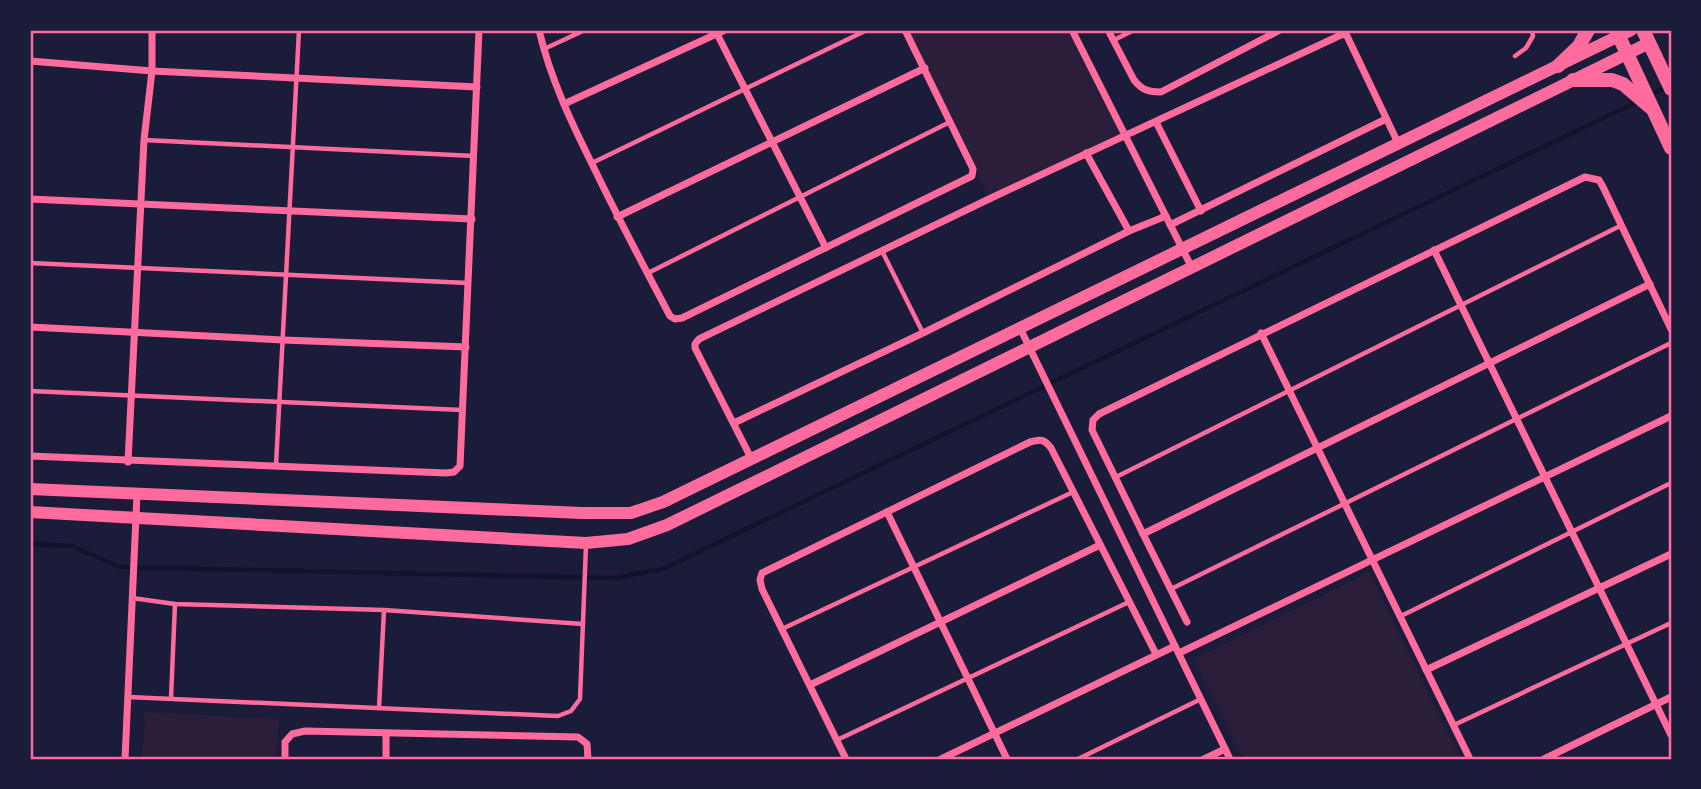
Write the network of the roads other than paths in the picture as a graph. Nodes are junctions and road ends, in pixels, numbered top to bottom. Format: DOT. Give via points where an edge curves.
graph roads {
  1 [pos="152,30"];
  2 [pos="299,30"];
  3 [pos="479,30"];
  4 [pos="539,30"];
  5 [pos="585,30"];
  6 [pos="725,30"];
  7 [pos="867,30"];
  8 [pos="905,30"];
  9 [pos="1072,30"];
  10 [pos="1108,30"];
  11 [pos="1134,30"];
  12 [pos="1280,30"];
  13 [pos="1532,30"];
  14 [pos="1588,30"];
  15 [pos="716,32"];
  16 [pos="1268,32"];
  17 [pos="1622,32"];
  18 [pos="1646,36"];
  19 [pos="1113,40"];
  20 [pos="543,50"];
  21 [pos="1627,54"];
  22 [pos="1516,56"];
  23 [pos="30,61"];
  24 [pos="1558,66"];
  25 [pos="925,68"];
  26 [pos="152,71"];
  27 [pos="297,79"];
  28 [pos="1573,80"];
  29 [pos="477,87"];
  30 [pos="1671,89"];
  31 [pos="744,91"];
  32 [pos="564,104"];
  33 [pos="1656,113"];
  34 [pos="1386,119"];
  35 [pos="950,122"];
  36 [pos="1156,122"];
  37 [pos="1125,135"];
  38 [pos="145,140"];
  39 [pos="771,143"];
  40 [pos="1398,143"];
  41 [pos="293,147"];
  42 [pos="1671,148"];
  43 [pos="1086,153"];
  44 [pos="475,156"];
  45 [pos="591,163"];
  46 [pos="799,198"];
  47 [pos="30,199"];
  48 [pos="141,204"];
  49 [pos="289,211"];
  50 [pos="1201,211"];
  51 [pos="1166,216"];
  52 [pos="617,217"];
  53 [pos="472,219"];
  54 [pos="1170,225"];
  55 [pos="1622,225"];
  56 [pos="1129,231"];
  57 [pos="826,248"];
  58 [pos="1182,248"];
  59 [pos="882,250"];
  60 [pos="1434,250"];
  61 [pos="30,263"];
  62 [pos="138,268"];
  63 [pos="1192,268"];
  64 [pos="647,273"];
  65 [pos="286,275"];
  66 [pos="468,283"];
  67 [pos="1650,284"];
  68 [pos="1461,304"];
  69 [pos="30,327"];
  70 [pos="1020,328"];
  71 [pos="1671,329"];
  72 [pos="134,333"];
  73 [pos="923,333"];
  74 [pos="1261,333"];
  75 [pos="283,340"];
  76 [pos="1671,343"];
  77 [pos="466,346"];
  78 [pos="1030,348"];
  79 [pos="1489,363"];
  80 [pos="1289,389"];
  81 [pos="30,391"];
  82 [pos="132,394"];
  83 [pos="279,401"];
  84 [pos="463,410"];
  85 [pos="1671,416"];
  86 [pos="1517,419"];
  87 [pos="734,422"];
  88 [pos="1317,447"];
  89 [pos="30,457"];
  90 [pos="751,458"];
  91 [pos="128,461"];
  92 [pos="276,466"];
  93 [pos="1116,477"];
  94 [pos="1545,477"];
  95 [pos="1671,483"];
  96 [pos="30,489"];
  97 [pos="1073,492"];
  98 [pos="137,494"];
  99 [pos="1345,503"];
  100 [pos="30,512"];
  101 [pos="887,512"];
  102 [pos="136,517"];
  103 [pos="1572,532"];
  104 [pos="1143,534"];
  105 [pos="586,543"];
  106 [pos="1100,545"];
  107 [pos="1671,554"];
  108 [pos="1373,560"];
  109 [pos="913,566"];
  110 [pos="1600,588"];
  111 [pos="1171,589"];
  112 [pos="132,598"];
  113 [pos="1129,602"];
  114 [pos="175,604"];
  115 [pos="384,610"];
  116 [pos="1400,616"];
  117 [pos="1187,622"];
  118 [pos="941,623"];
  119 [pos="583,624"];
  120 [pos="1671,624"];
  121 [pos="782,629"];
  122 [pos="1627,644"];
  123 [pos="1177,649"];
  124 [pos="1156,654"];
  125 [pos="1426,670"];
  126 [pos="968,678"];
  127 [pos="810,685"];
  128 [pos="1671,697"];
  129 [pos="127,698"];
  130 [pos="171,698"];
  131 [pos="1201,699"];
  132 [pos="1656,704"];
  133 [pos="379,708"];
  134 [pos="1454,726"];
  135 [pos="386,734"];
  136 [pos="995,734"];
  137 [pos="1671,735"];
  138 [pos="836,740"];
  139 [pos="1225,749"];
  140 [pos="125,759"];
  141 [pos="285,759"];
  142 [pos="386,759"];
  143 [pos="588,759"];
  144 [pos="846,759"];
  145 [pos="941,759"];
  146 [pos="1007,759"];
  147 [pos="1078,759"];
  148 [pos="1204,759"];
  149 [pos="1230,759"];
  150 [pos="1470,759"];
  151 [pos="1544,759"];
  1 -- 26 [label="street"];
  2 -- 27 [label="lane"];
  3 -- 29 [label="street"];
  4 -- 20 [label="street"];
  5 -- 20 [label="lane"];
  6 -- 15 [label="street"];
  7 -- 31 [label="lane"];
  8 -- 25 [label="street"];
  9 -- 37 [label="street"];
  10 -- 19 [label="street"];
  11 -- 19 [label="lane"];
  12 -- 16 [label="street"];
  13 -- 22 [label="lane" via="1526,48"];
  14 -- 24 [label="highway"];
  15 -- 31 [label="street"];
  15 -- 32 [label="street"];
  16 -- 19 [label="street" via="1161,92 1139,87"];
  17 -- 21 [label="highway"];
  17 -- 24 [label="main road"];
  18 -- 21 [label="main road"];
  18 -- 30 [label="highway"];
  20 -- 32 [label="street"];
  21 -- 28 [label="main road"];
  21 -- 33 [label="highway"];
  23 -- 26 [label="street"];
  24 -- 40 [label="main road"];
  25 -- 35 [label="street"];
  25 -- 39 [label="street"];
  26 -- 27 [label="street"];
  26 -- 38 [label="street"];
  27 -- 29 [label="street"];
  27 -- 41 [label="lane"];
  28 -- 33 [label="highway" via="1623,84"];
  28 -- 63 [label="main road"];
  29 -- 44 [label="street"];
  31 -- 39 [label="street"];
  31 -- 45 [label="lane"];
  32 -- 45 [label="street"];
  33 -- 42 [label="highway"];
  34 -- 36 [label="street" via="1343,34"];
  34 -- 40 [label="street"];
  34 -- 50 [label="street"];
  35 -- 46 [label="lane"];
  35 -- 57 [label="street" via="972,176"];
  36 -- 37 [label="street"];
  36 -- 50 [label="street"];
  37 -- 43 [label="street"];
  37 -- 51 [label="street"];
  38 -- 41 [label="lane"];
  38 -- 48 [label="street"];
  39 -- 46 [label="street"];
  39 -- 52 [label="street"];
  40 -- 58 [label="main road"];
  41 -- 44 [label="lane"];
  41 -- 49 [label="lane"];
  43 -- 56 [label="street"];
  43 -- 59 [label="street"];
  44 -- 53 [label="street"];
  45 -- 52 [label="street"];
  46 -- 57 [label="street"];
  46 -- 64 [label="lane"];
  47 -- 48 [label="street"];
  48 -- 49 [label="street"];
  48 -- 62 [label="street"];
  49 -- 53 [label="street"];
  49 -- 65 [label="lane"];
  50 -- 54 [label="street"];
  51 -- 54 [label="street"];
  51 -- 56 [label="street"];
  52 -- 64 [label="street"];
  53 -- 66 [label="street"];
  54 -- 58 [label="street"];
  55 -- 60 [label="street" via="1599,180 1585,177"];
  55 -- 67 [label="street"];
  55 -- 68 [label="lane"];
  56 -- 73 [label="street"];
  57 -- 64 [label="street" via="675,319"];
  58 -- 63 [label="street"];
  58 -- 70 [label="main road"];
  59 -- 73 [label="lane"];
  59 -- 87 [label="street" via="699,339 695,344"];
  60 -- 68 [label="street"];
  60 -- 74 [label="street"];
  61 -- 62 [label="lane"];
  62 -- 65 [label="lane"];
  62 -- 72 [label="street"];
  63 -- 78 [label="main road"];
  65 -- 66 [label="lane"];
  65 -- 75 [label="lane"];
  66 -- 77 [label="street"];
  67 -- 71 [label="street"];
  67 -- 79 [label="street"];
  68 -- 79 [label="street"];
  68 -- 80 [label="lane"];
  69 -- 72 [label="street"];
  70 -- 78 [label="street"];
  70 -- 90 [label="main road"];
  72 -- 75 [label="street"];
  72 -- 82 [label="street"];
  73 -- 87 [label="street"];
  74 -- 80 [label="street"];
  74 -- 93 [label="street" via="1093,419 1093,430"];
  75 -- 77 [label="street"];
  75 -- 83 [label="lane"];
  76 -- 86 [label="lane"];
  77 -- 84 [label="street"];
  78 -- 105 [label="main road" via="667,525 628,539"];
  78 -- 123 [label="street"];
  79 -- 86 [label="street"];
  79 -- 88 [label="street"];
  80 -- 88 [label="street"];
  80 -- 93 [label="lane"];
  81 -- 82 [label="lane"];
  82 -- 83 [label="lane"];
  82 -- 91 [label="street"];
  83 -- 84 [label="lane"];
  83 -- 92 [label="lane"];
  84 -- 92 [label="street" via="460,466 454,472"];
  85 -- 94 [label="street"];
  86 -- 94 [label="street"];
  86 -- 99 [label="lane"];
  87 -- 90 [label="street"];
  88 -- 99 [label="street"];
  88 -- 104 [label="street"];
  89 -- 91 [label="street"];
  90 -- 98 [label="main road" via="631,513"];
  91 -- 92 [label="street"];
  93 -- 104 [label="street"];
  94 -- 103 [label="street"];
  94 -- 108 [label="street"];
  95 -- 103 [label="lane"];
  96 -- 98 [label="main road"];
  97 -- 101 [label="street" via="1051,448 1040,439"];
  97 -- 106 [label="street"];
  97 -- 109 [label="lane"];
  98 -- 102 [label="street"];
  99 -- 108 [label="street"];
  99 -- 111 [label="lane"];
  100 -- 102 [label="main road"];
  101 -- 109 [label="street"];
  101 -- 121 [label="street" via="762,573 762,589"];
  102 -- 105 [label="main road"];
  102 -- 112 [label="street"];
  103 -- 110 [label="street"];
  103 -- 116 [label="lane"];
  104 -- 111 [label="street"];
  105 -- 119 [label="lane"];
  106 -- 113 [label="street"];
  106 -- 118 [label="street"];
  107 -- 110 [label="street"];
  108 -- 116 [label="street"];
  108 -- 123 [label="street"];
  109 -- 118 [label="street"];
  109 -- 121 [label="lane"];
  110 -- 122 [label="street"];
  110 -- 125 [label="street"];
  111 -- 117 [label="street"];
  112 -- 114 [label="lane"];
  112 -- 129 [label="street"];
  113 -- 124 [label="street"];
  113 -- 126 [label="lane"];
  114 -- 115 [label="lane"];
  114 -- 130 [label="lane"];
  115 -- 119 [label="lane"];
  115 -- 133 [label="lane"];
  116 -- 125 [label="street"];
  118 -- 126 [label="street"];
  118 -- 127 [label="street"];
  119 -- 133 [label="lane" via="580,699 571,711 558,716"];
  120 -- 122 [label="lane"];
  121 -- 127 [label="street"];
  122 -- 132 [label="street"];
  122 -- 134 [label="lane"];
  123 -- 124 [label="street"];
  123 -- 131 [label="street"];
  124 -- 136 [label="street"];
  125 -- 134 [label="street"];
  126 -- 136 [label="street"];
  126 -- 138 [label="lane"];
  127 -- 138 [label="street"];
  128 -- 132 [label="street"];
  129 -- 130 [label="lane"];
  129 -- 140 [label="street"];
  130 -- 133 [label="lane"];
  131 -- 139 [label="street"];
  131 -- 147 [label="lane"];
  132 -- 137 [label="street"];
  132 -- 151 [label="street"];
  134 -- 150 [label="street"];
  135 -- 141 [label="street" via="292,734 285,742"];
  135 -- 142 [label="street"];
  135 -- 143 [label="street" via="572,737 583,740"];
  136 -- 145 [label="street"];
  136 -- 146 [label="street"];
  138 -- 144 [label="street"];
  139 -- 148 [label="street"];
  139 -- 149 [label="street"];
}
